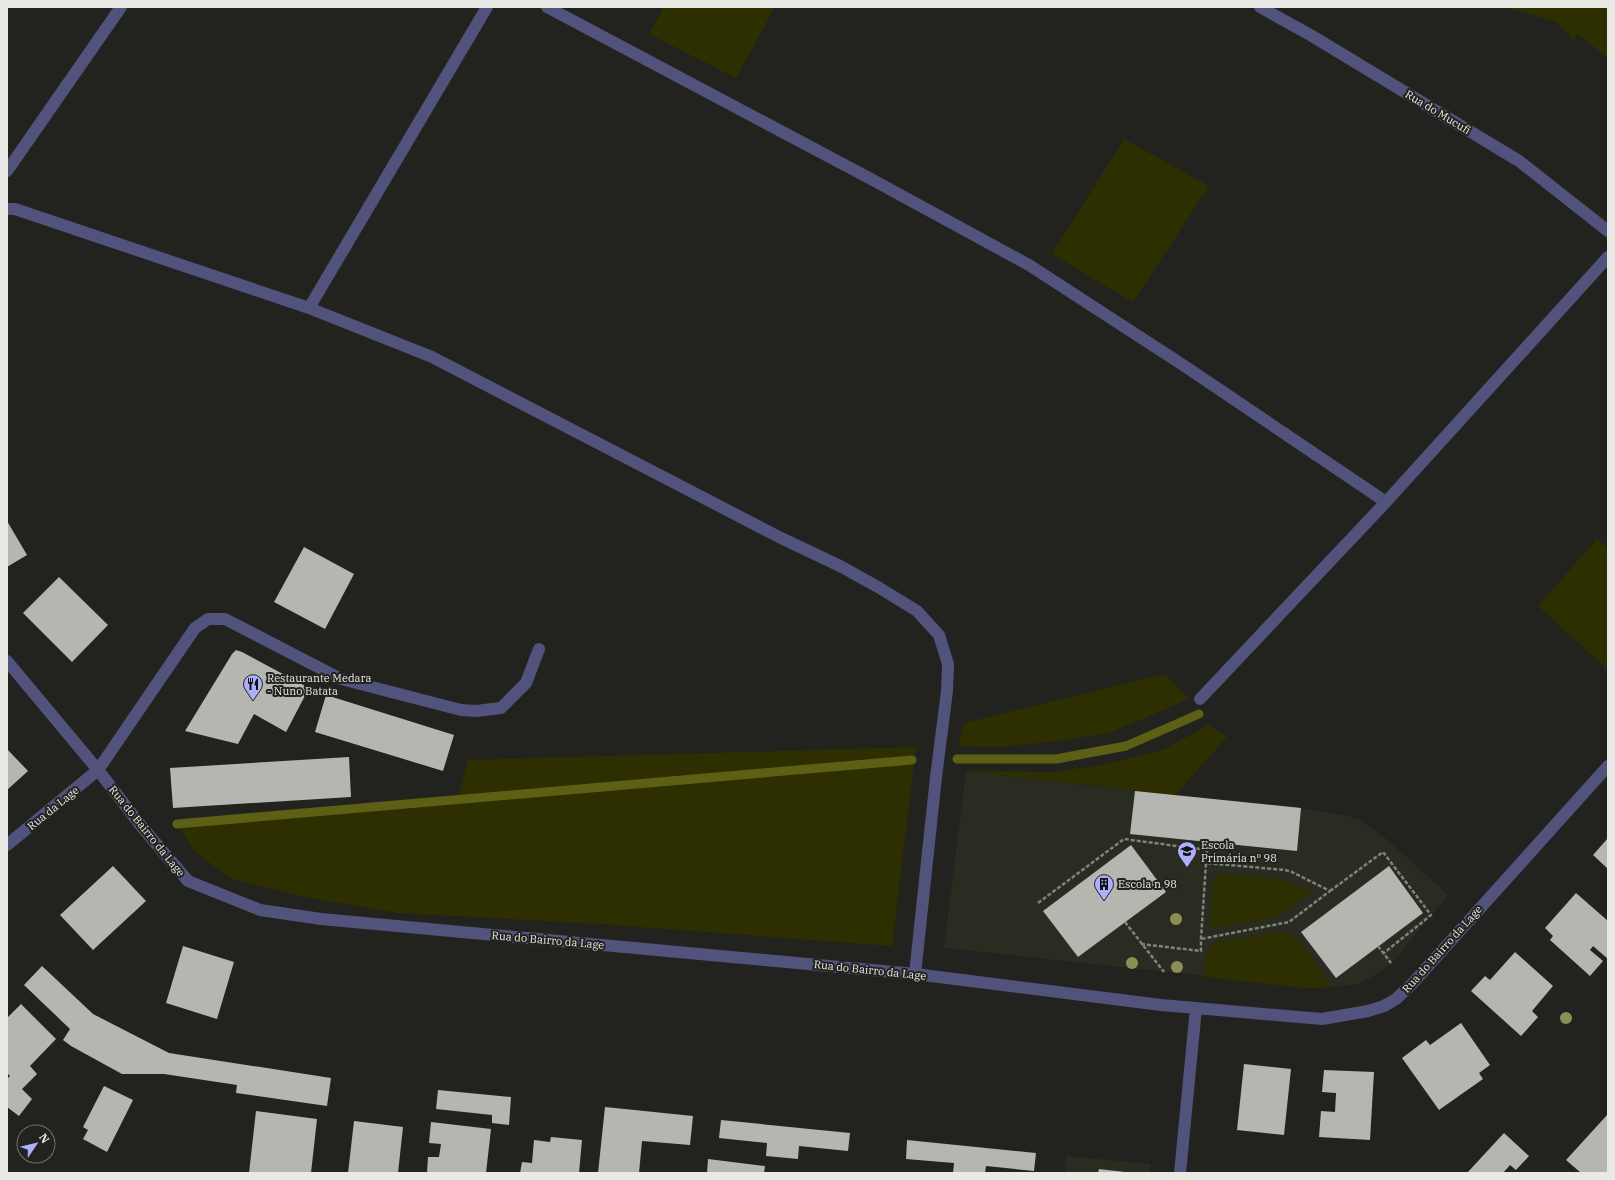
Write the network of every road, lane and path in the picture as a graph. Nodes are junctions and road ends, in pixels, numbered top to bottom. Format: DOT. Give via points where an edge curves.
graph roads {
  1 [pos="121,7"];
  2 [pos="487,7"];
  3 [pos="547,7"];
  4 [pos="1260,7"];
  5 [pos="7,170"];
  6 [pos="7,209"];
  7 [pos="1608,230"];
  8 [pos="1608,257"];
  9 [pos="309,308"];
  10 [pos="1386,502"];
  11 [pos="539,649"];
  12 [pos="7,661"];
  13 [pos="1200,699"];
  14 [pos="1608,766"];
  15 [pos="98,770"];
  16 [pos="7,845"];
  17 [pos="1206,862"];
  18 [pos="1330,891"];
  19 [pos="1038,904"];
  20 [pos="1125,922"];
  21 [pos="1201,939"];
  22 [pos="1141,944"];
  23 [pos="1378,946"];
  24 [pos="1384,953"];
  25 [pos="1391,963"];
  26 [pos="1164,972"];
  27 [pos="915,974"];
  28 [pos="1196,1008"];
  29 [pos="1180,1173"];
  1 -- 5 [label="street"];
  2 -- 9 [label="street"];
  3 -- 10 [label="street" via="864,175 1029,266 1183,365"];
  4 -- 7 [label="street, Rua do Mucufi" via="1519,161"];
  6 -- 9 [label="street"];
  8 -- 10 [label="street"];
  9 -- 27 [label="street" via="432,357 779,537 840,566 917,611 939,635 948,664 947,691"];
  10 -- 13 [label="street"];
  11 -- 15 [label="street, Rua da Lage" via="526,683 501,708 476,711 341,679 225,619 208,620 195,628"];
  12 -- 15 [label="street, Rua do Bairro da Lage"];
  14 -- 28 [label="street, Rua do Bairro da Lage" via="1396,999 1368,1011 1322,1019"];
  15 -- 16 [label="street, Rua da Lage"];
  15 -- 27 [label="street, Rua do Bairro da Lage" via="142,828 188,881 260,910 320,919"];
  17 -- 18 [label="path" via="1285,870"];
  17 -- 19 [label="path" via="1207,850 1124,839"];
  17 -- 21 [label="path"];
  18 -- 21 [label="path" via="1288,922"];
  18 -- 24 [label="path" via="1383,852 1431,915"];
  20 -- 22 [label="path"];
  21 -- 22 [label="path" via="1201,951"];
  22 -- 26 [label="path"];
  23 -- 24 [label="path"];
  24 -- 25 [label="path"];
  27 -- 28 [label="street, Rua do Bairro da Lage"];
  28 -- 29 [label="street"];
}
